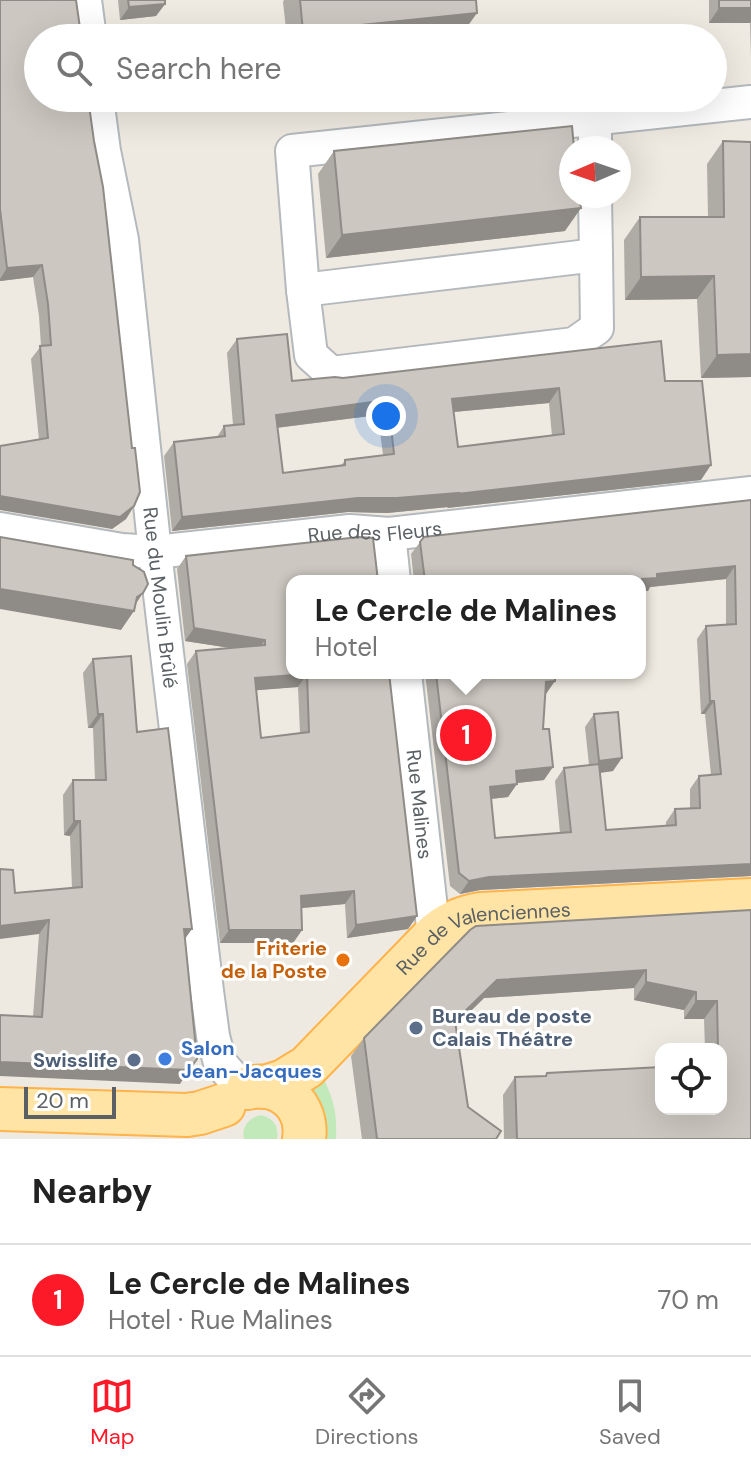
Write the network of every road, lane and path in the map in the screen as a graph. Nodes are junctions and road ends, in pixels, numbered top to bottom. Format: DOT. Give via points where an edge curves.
graph roads {
  1 [pos="85,0"];
  2 [pos="88,24"];
  3 [pos="751,102"];
  4 [pos="727,107"];
  5 [pos="99,112"];
  6 [pos="701,112"];
  7 [pos="595,133"];
  8 [pos="595,208"];
  9 [pos="596,255"];
  10 [pos="303,290"];
  11 [pos="751,493"];
  12 [pos="0,529"];
  13 [pos="389,534"];
  14 [pos="155,552"];
  15 [pos="393,575"];
  16 [pos="406,679"];
  17 [pos="751,900"];
  18 [pos="434,936"];
  19 [pos="238,1105"];
  20 [pos="0,1109"];
  21 [pos="0,1129"];
  22 [pos="101,1129"];
  23 [pos="177,1139"];
  24 [pos="304,1139"];
  1 -- 2 [label="street"];
  3 -- 4 [label="street"];
  5 -- 14 [label="street, Rue du Moulin Brûlé" via="122,240"];
  6 -- 7 [label="street"];
  7 -- 10 [label="street" via="292,151"];
  8 -- 9 [label="street"];
  9 -- 10 [label="street"];
  9 -- 10 [label="street" via="597,328 574,344 331,373 311,355"];
  11 -- 13 [label="street, Rue des Fleurs"];
  12 -- 14 [label="street, Rue des Fleurs"];
  13 -- 14 [label="street, Rue des Fleurs" via="350,531"];
  13 -- 15 [label="street"];
  14 -- 19 [label="street, Rue du Moulin Brûlé" via="213,1036"];
  16 -- 18 [label="street, Rue Malines"];
  17 -- 18 [label="main road, Rue de Valenciennes" via="481,914 449,923"];
  18 -- 19 [label="main road, Rue de Valenciennes" via="307,1067"];
  19 -- 22 [label="main road, Rue de Valenciennes"];
  19 -- 24 [label="main road" via="285,1094 304,1121"];
  20 -- 22 [label="main road"];
  21 -- 22 [label="main road"];
  22 -- 23 [label="main road"];
}
